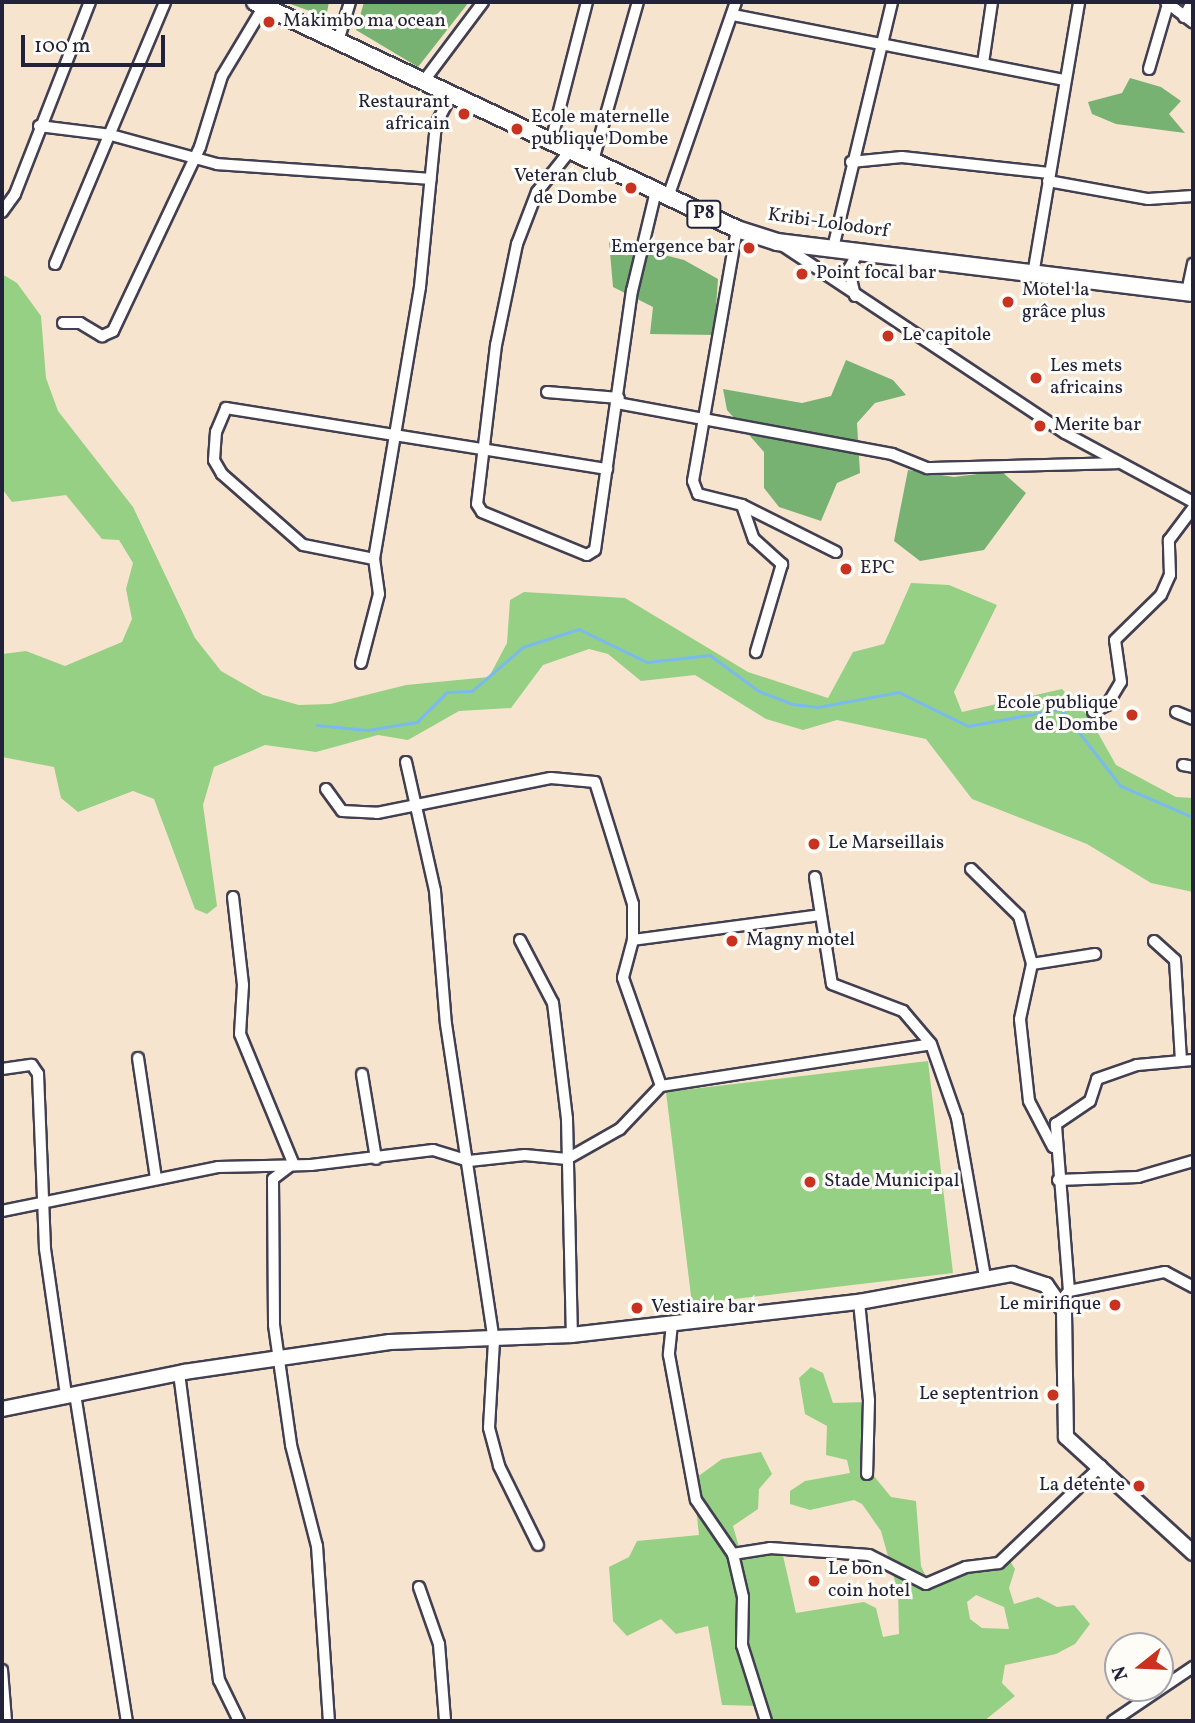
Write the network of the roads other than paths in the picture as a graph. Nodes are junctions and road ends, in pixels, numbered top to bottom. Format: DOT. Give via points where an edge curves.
graph roads {
  1 [pos="90,2"];
  2 [pos="165,2"];
  3 [pos="350,2"];
  4 [pos="483,2"];
  5 [pos="587,2"];
  6 [pos="638,2"];
  7 [pos="736,2"];
  8 [pos="892,2"];
  9 [pos="992,2"];
  10 [pos="1079,2"];
  11 [pos="1192,2"];
  12 [pos="1167,3"];
  13 [pos="259,4"];
  14 [pos="733,15"];
  15 [pos="1189,20"];
  16 [pos="339,38"];
  17 [pos="882,46"];
  18 [pos="983,63"];
  19 [pos="1149,69"];
  20 [pos="1065,80"];
  21 [pos="423,82"];
  22 [pos="451,96"];
  23 [pos="38,126"];
  24 [pos="111,135"];
  25 [pos="552,138"];
  26 [pos="573,147"];
  27 [pos="197,153"];
  28 [pos="593,157"];
  29 [pos="851,162"];
  30 [pos="1049,177"];
  31 [pos="430,179"];
  32 [pos="662,194"];
  33 [pos="1193,196"];
  34 [pos="2,212"];
  35 [pos="737,229"];
  36 [pos="777,242"];
  37 [pos="833,248"];
  38 [pos="859,250"];
  39 [pos="55,264"];
  40 [pos="1193,264"];
  41 [pos="1034,269"];
  42 [pos="1190,293"];
  43 [pos="855,296"];
  44 [pos="63,323"];
  45 [pos="547,391"];
  46 [pos="618,400"];
  47 [pos="707,417"];
  48 [pos="397,433"];
  49 [pos="482,451"];
  50 [pos="1117,463"];
  51 [pos="607,470"];
  52 [pos="1193,502"];
  53 [pos="742,505"];
  54 [pos="1193,508"];
  55 [pos="836,552"];
  56 [pos="374,559"];
  57 [pos="756,652"];
  58 [pos="361,663"];
  59 [pos="1093,712"];
  60 [pos="1176,712"];
  61 [pos="1193,719"];
  62 [pos="406,762"];
  63 [pos="326,789"];
  64 [pos="417,808"];
  65 [pos="971,869"];
  66 [pos="815,877"];
  67 [pos="233,897"];
  68 [pos="820,915"];
  69 [pos="520,940"];
  70 [pos="633,940"];
  71 [pos="1154,941"];
  72 [pos="1095,954"];
  73 [pos="1032,964"];
  74 [pos="931,1044"];
  75 [pos="138,1058"];
  76 [pos="1187,1060"];
  77 [pos="2,1069"];
  78 [pos="362,1073"];
  79 [pos="661,1086"];
  80 [pos="1054,1149"];
  81 [pos="376,1159"];
  82 [pos="567,1159"];
  83 [pos="469,1161"];
  84 [pos="1193,1161"];
  85 [pos="293,1165"];
  86 [pos="156,1179"];
  87 [pos="1058,1180"];
  88 [pos="44,1202"];
  89 [pos="2,1212"];
  90 [pos="985,1277"];
  91 [pos="1193,1287"];
  92 [pos="1064,1296"];
  93 [pos="859,1302"];
  94 [pos="672,1324"];
  95 [pos="572,1335"];
  96 [pos="494,1341"];
  97 [pos="280,1360"];
  98 [pos="179,1373"];
  99 [pos="71,1395"];
  100 [pos="2,1409"];
  101 [pos="1101,1466"];
  102 [pos="867,1475"];
  103 [pos="538,1545"];
  104 [pos="1193,1553"];
  105 [pos="733,1554"];
  106 [pos="419,1587"];
  107 [pos="1193,1667"];
  108 [pos="2,1670"];
  109 [pos="6,1721"];
  110 [pos="127,1721"];
  111 [pos="239,1721"];
  112 [pos="329,1721"];
  113 [pos="445,1721"];
  114 [pos="766,1721"];
  115 [pos="1113,1721"];
  1 -- 23 [label="street"];
  2 -- 24 [label="street"];
  3 -- 16 [label="street"];
  4 -- 21 [label="street"];
  5 -- 25 [label="street"];
  6 -- 28 [label="street"];
  7 -- 14 [label="street"];
  8 -- 17 [label="street"];
  9 -- 18 [label="street"];
  10 -- 20 [label="street"];
  11 -- 15 [label="street"];
  12 -- 15 [label="street"];
  12 -- 19 [label="street"];
  13 -- 16 [label="main road, Kribi-Lolodorf / P8"];
  13 -- 27 [label="street" via="222,76"];
  14 -- 17 [label="street"];
  14 -- 32 [label="street" via="712,56"];
  16 -- 21 [label="main road, Kribi-Lolodorf / P8"];
  17 -- 18 [label="street"];
  17 -- 29 [label="street"];
  18 -- 20 [label="street"];
  20 -- 30 [label="street"];
  21 -- 22 [label="main road, Kribi-Lolodorf / P8"];
  22 -- 25 [label="main road, Kribi-Lolodorf / P8"];
  22 -- 31 [label="street" via="436,124"];
  23 -- 24 [label="street"];
  23 -- 34 [label="street" via="15,194"];
  24 -- 27 [label="street"];
  24 -- 39 [label="street"];
  25 -- 26 [label="main road, Kribi-Lolodorf / P8"];
  26 -- 28 [label="main road, Kribi-Lolodorf / P8"];
  26 -- 49 [label="street" via="537,192 517,244"];
  27 -- 31 [label="street" via="218,164"];
  27 -- 44 [label="street" via="113,331 102,337 80,323"];
  28 -- 32 [label="main road, Kribi-Lolodorf / P8"];
  29 -- 30 [label="street" via="902,157"];
  29 -- 37 [label="street"];
  30 -- 33 [label="street" via="1149,199"];
  30 -- 41 [label="street"];
  31 -- 48 [label="street"];
  32 -- 35 [label="main road, Kribi-Lolodorf / P8"];
  32 -- 46 [label="street" via="634,278"];
  35 -- 36 [label="main road, Kribi-Lolodorf / P8"];
  35 -- 47 [label="street"];
  36 -- 37 [label="main road, Kribi-Lolodorf / P8"];
  36 -- 43 [label="street"];
  37 -- 38 [label="main road, Kribi-Lolodorf / P8"];
  38 -- 41 [label="main road, Kribi-Lolodorf / P8"];
  38 -- 43 [label="street" via="849,269"];
  40 -- 42 [label="street"];
  41 -- 42 [label="main road, Kribi-Lolodorf / P8"];
  43 -- 50 [label="street"];
  45 -- 46 [label="street"];
  46 -- 47 [label="street"];
  46 -- 51 [label="street"];
  47 -- 50 [label="street" via="892,454 927,468"];
  47 -- 53 [label="street" via="694,489"];
  48 -- 49 [label="street"];
  48 -- 56 [label="street"];
  48 -- 56 [label="street" via="360,432 235,406 226,408 216,432 216,467 303,545"];
  49 -- 51 [label="street"];
  49 -- 51 [label="street" via="478,509 586,555 595,550"];
  50 -- 52 [label="street"];
  53 -- 55 [label="street"];
  53 -- 57 [label="street" via="754,539 783,570"];
  54 -- 59 [label="street" via="1169,540 1170,575 1161,595 1115,640 1121,682 1107,705"];
  56 -- 58 [label="street" via="379,594"];
  60 -- 61 [label="street"];
  62 -- 64 [label="street"];
  63 -- 64 [label="street" via="347,813"];
  64 -- 70 [label="street" via="551,778 590,779 633,904"];
  64 -- 83 [label="street" via="435,891 446,1024"];
  65 -- 73 [label="street" via="1020,916"];
  66 -- 68 [label="street"];
  67 -- 85 [label="street" via="243,985 240,1034"];
  68 -- 70 [label="street"];
  68 -- 74 [label="street" via="832,985 903,1011"];
  69 -- 82 [label="street" via="554,1003"];
  70 -- 79 [label="street" via="623,978"];
  71 -- 76 [label="street" via="1175,960"];
  72 -- 73 [label="street"];
  73 -- 80 [label="street" via="1019,1022 1027,1090"];
  74 -- 79 [label="street"];
  74 -- 90 [label="street" via="957,1118"];
  75 -- 86 [label="street"];
  76 -- 80 [label="street" via="1137,1065 1097,1079 1090,1101 1056,1124"];
  77 -- 88 [label="street" via="32,1065 38,1074"];
  78 -- 81 [label="street"];
  79 -- 82 [label="street" via="620,1129"];
  80 -- 87 [label="street"];
  81 -- 83 [label="street" via="433,1150"];
  81 -- 85 [label="street"];
  82 -- 83 [label="street" via="525,1155"];
  82 -- 95 [label="street"];
  83 -- 96 [label="street"];
  84 -- 87 [label="street" via="1138,1177"];
  85 -- 86 [label="street" via="218,1167"];
  85 -- 97 [label="street" via="273,1180 270,1259"];
  86 -- 88 [label="street"];
  87 -- 92 [label="street"];
  88 -- 89 [label="street"];
  88 -- 99 [label="street" via="61,1340 58,1369"];
  90 -- 92 [label="street" via="1034,1278"];
  90 -- 93 [label="street"];
  91 -- 92 [label="street" via="1165,1272"];
  92 -- 101 [label="street" via="1066,1437"];
  93 -- 94 [label="street"];
  93 -- 102 [label="street" via="869,1400"];
  94 -- 95 [label="street"];
  94 -- 105 [label="street" via="669,1355 696,1500"];
  95 -- 96 [label="street"];
  96 -- 97 [label="street" via="390,1342"];
  96 -- 103 [label="street" via="489,1428 499,1466"];
  97 -- 98 [label="street"];
  97 -- 112 [label="street" via="291,1445 317,1546"];
  98 -- 99 [label="street"];
  98 -- 111 [label="street" via="219,1680"];
  99 -- 100 [label="street"];
  99 -- 110 [label="street"];
  101 -- 104 [label="street"];
  101 -- 105 [label="street" via="999,1563 966,1567 926,1584 869,1555 770,1548"];
  105 -- 114 [label="street" via="743,1597 742,1645"];
  106 -- 113 [label="street" via="439,1644"];
  107 -- 115 [label="street"];
  108 -- 109 [label="street"];
}
